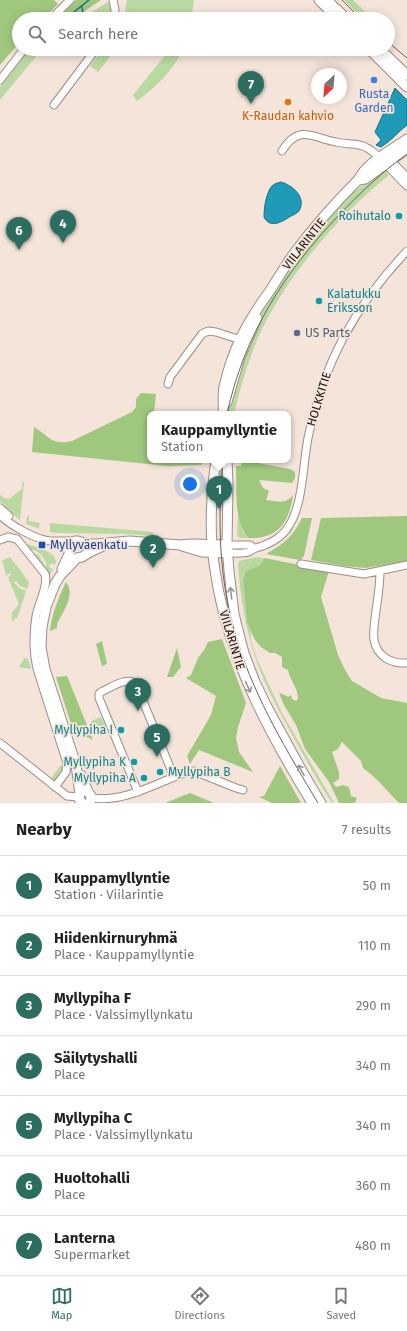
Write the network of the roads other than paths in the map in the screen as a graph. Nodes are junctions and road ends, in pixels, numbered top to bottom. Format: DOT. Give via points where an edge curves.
graph roads {
  1 [pos="70,0"];
  2 [pos="113,0"];
  3 [pos="319,0"];
  4 [pos="327,0"];
  5 [pos="58,12"];
  6 [pos="115,12"];
  7 [pos="331,12"];
  8 [pos="340,12"];
  9 [pos="19,56"];
  10 [pos="91,56"];
  11 [pos="376,56"];
  12 [pos="388,56"];
  13 [pos="407,74"];
  14 [pos="0,80"];
  15 [pos="407,87"];
  16 [pos="54,105"];
  17 [pos="407,139"];
  18 [pos="407,150"];
  19 [pos="282,151"];
  20 [pos="385,161"];
  21 [pos="407,177"];
  22 [pos="407,186"];
  23 [pos="407,251"];
  24 [pos="243,340"];
  25 [pos="168,384"];
  26 [pos="223,411"];
  27 [pos="216,463"];
  28 [pos="227,463"];
  29 [pos="1,512"];
  30 [pos="0,540"];
  31 [pos="51,541"];
  32 [pos="79,541"];
  33 [pos="110,543"];
  34 [pos="212,549"];
  35 [pos="227,549"];
  36 [pos="75,554"];
  37 [pos="301,564"];
  38 [pos="407,565"];
  39 [pos="380,571"];
  40 [pos="407,662"];
  41 [pos="0,743"];
  42 [pos="174,777"];
  43 [pos="55,787"];
  44 [pos="243,790"];
  45 [pos="138,792"];
  46 [pos="86,799"];
  47 [pos="103,801"];
  48 [pos="312,803"];
  49 [pos="322,803"];
  1 -- 5 [label="street"];
  2 -- 6 [label="street"];
  3 -- 7 [label="main road"];
  4 -- 8 [label="main road"];
  9 -- 14 [label="street"];
  10 -- 16 [label="street"];
  11 -- 15 [label="main road"];
  12 -- 13 [label="main road"];
  17 -- 20 [label="main road, VIILARINTIE"];
  18 -- 20 [label="main road, VIILARINTIE"];
  19 -- 20 [label="street" via="290,140 312,134 337,143 361,145 371,149"];
  20 -- 21 [label="street"];
  20 -- 22 [label="street"];
  20 -- 24 [label="main road, VIILARINTIE" via="364,171 301,244 251,318"];
  23 -- 35 [label="street, HOLKKITIE" via="363,304 328,369 312,416 297,507 290,525 279,537 265,546 249,552"];
  24 -- 25 [label="street" via="216,332 208,331 202,334 170,377"];
  24 -- 26 [label="main road, VIILARINTIE" via="224,388"];
  27 -- 34 [label="main road, VIILARINTIE"];
  28 -- 35 [label="main road, VIILARINTIE"];
  29 -- 31 [label="street" via="16,526"];
  30 -- 43 [label="street" via="12,537 19,541 47,578 36,617 34,644 38,672 66,763 66,772"];
  31 -- 32 [label="street"];
  31 -- 36 [label="street"];
  32 -- 33 [label="main road" via="89,544"];
  32 -- 36 [label="main road" via="71,545"];
  32 -- 36 [label="street" via="87,549"];
  33 -- 34 [label="main road" via="130,541 192,544"];
  33 -- 36 [label="main road"];
  34 -- 35 [label="main road"];
  34 -- 48 [label="main road, VIILARINTIE, one-way" via="223,611 239,665 262,716"];
  49 -- 35 [label="main road, VIILARINTIE, one-way" via="302,771 249,668 234,614"];
  36 -- 46 [label="main road" via="62,568 46,607 41,648 47,679 81,775"];
  37 -- 39 [label="street" via="368,574"];
  38 -- 39 [label="street"];
  39 -- 40 [label="street" via="375,646 388,660 396,663"];
  41 -- 43 [label="street"];
  42 -- 44 [label="street" via="194,771"];
  42 -- 45 [label="street"];
  42 -- 45 [label="street" via="136,684 134,681 127,681 101,692 98,696"];
  43 -- 46 [label="street" via="67,796"];
  45 -- 47 [label="street"];
  46 -- 47 [label="street"];
}
